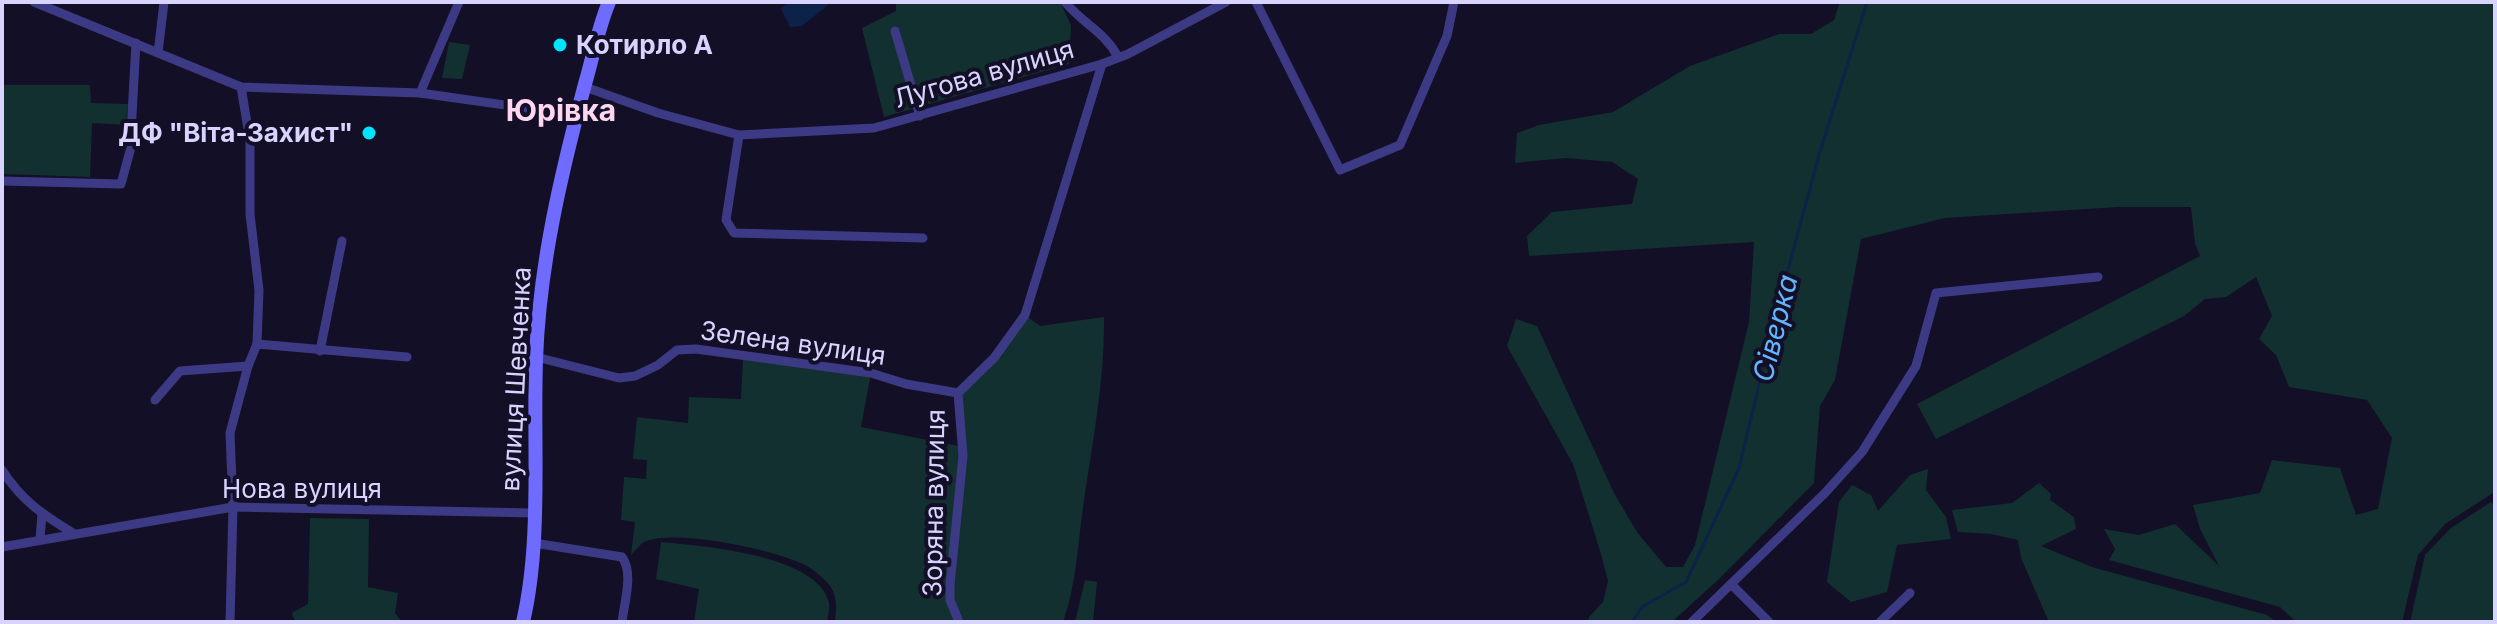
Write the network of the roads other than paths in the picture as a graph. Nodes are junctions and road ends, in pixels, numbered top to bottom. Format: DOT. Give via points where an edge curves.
graph roads {
  1 [pos="34,2"];
  2 [pos="164,2"];
  3 [pos="459,2"];
  4 [pos="609,2"];
  5 [pos="1065,2"];
  6 [pos="1226,2"];
  7 [pos="1256,2"];
  8 [pos="1454,2"];
  9 [pos="895,31"];
  10 [pos="136,43"];
  11 [pos="158,53"];
  12 [pos="1118,57"];
  13 [pos="1102,64"];
  14 [pos="241,87"];
  15 [pos="585,87"];
  16 [pos="420,93"];
  17 [pos="576,115"];
  18 [pos="920,116"];
  19 [pos="739,135"];
  20 [pos="2,181"];
  21 [pos="923,238"];
  22 [pos="342,241"];
  23 [pos="2098,277"];
  24 [pos="257,344"];
  25 [pos="320,351"];
  26 [pos="407,357"];
  27 [pos="536,357"];
  28 [pos="248,366"];
  29 [pos="958,393"];
  30 [pos="155,400"];
  31 [pos="2,470"];
  32 [pos="233,507"];
  33 [pos="533,513"];
  34 [pos="42,514"];
  35 [pos="73,533"];
  36 [pos="40,539"];
  37 [pos="534,543"];
  38 [pos="2,547"];
  39 [pos="1731,584"];
  40 [pos="1910,593"];
  41 [pos="230,622"];
  42 [pos="523,622"];
  43 [pos="622,622"];
  44 [pos="959,622"];
  45 [pos="1692,622"];
  46 [pos="1769,622"];
  47 [pos="1880,622"];
  1 -- 10 [label="street"];
  2 -- 11 [label="street"];
  3 -- 16 [label="street"];
  4 -- 15 [label="street, вулиця Шевченка"];
  5 -- 12 [label="street" via="1109,41"];
  6 -- 12 [label="street, Лугова вулиця"];
  7 -- 8 [label="street" via="1340,170 1400,145 1447,36"];
  9 -- 18 [label="street"];
  10 -- 11 [label="street"];
  10 -- 20 [label="street" via="130,151 121,184"];
  11 -- 14 [label="street"];
  12 -- 13 [label="street, Лугова вулиця"];
  13 -- 18 [label="street, Лугова вулиця"];
  13 -- 29 [label="street, Зоряна вулиця" via="1025,315 994,358"];
  14 -- 16 [label="street"];
  14 -- 24 [label="street" via="250,141"];
  15 -- 17 [label="street, вулиця Шевченка"];
  15 -- 19 [label="street, Лугова вулиця"];
  16 -- 17 [label="street"];
  17 -- 27 [label="street, вулиця Шевченка" via="553,218"];
  18 -- 19 [label="street, Лугова вулиця" via="874,128"];
  19 -- 21 [label="street" via="726,220 734,233"];
  22 -- 25 [label="street"];
  23 -- 39 [label="street" via="1936,293 1916,366 1862,452"];
  24 -- 25 [label="street"];
  24 -- 28 [label="street"];
  25 -- 26 [label="street"];
  27 -- 29 [label="street, Зелена вулиця" via="619,378 658,365 677,350 696,349 871,373"];
  27 -- 33 [label="street, вулиця Шевченка"];
  28 -- 30 [label="street" via="180,371"];
  28 -- 32 [label="street" via="230,433"];
  29 -- 44 [label="street, Зоряна вулиця" via="963,456 950,600"];
  31 -- 34 [label="street" via="17,493"];
  32 -- 33 [label="street, Нова вулиця"];
  32 -- 35 [label="street, Нова вулиця"];
  32 -- 41 [label="street"];
  33 -- 37 [label="street, вулиця Шевченка"];
  34 -- 35 [label="street"];
  34 -- 36 [label="street"];
  35 -- 36 [label="street"];
  36 -- 38 [label="street"];
  37 -- 42 [label="street, вулиця Шевченка"];
  37 -- 43 [label="street" via="622,557 627,564"];
  39 -- 45 [label="street"];
  39 -- 46 [label="street"];
  40 -- 47 [label="street"];
}
